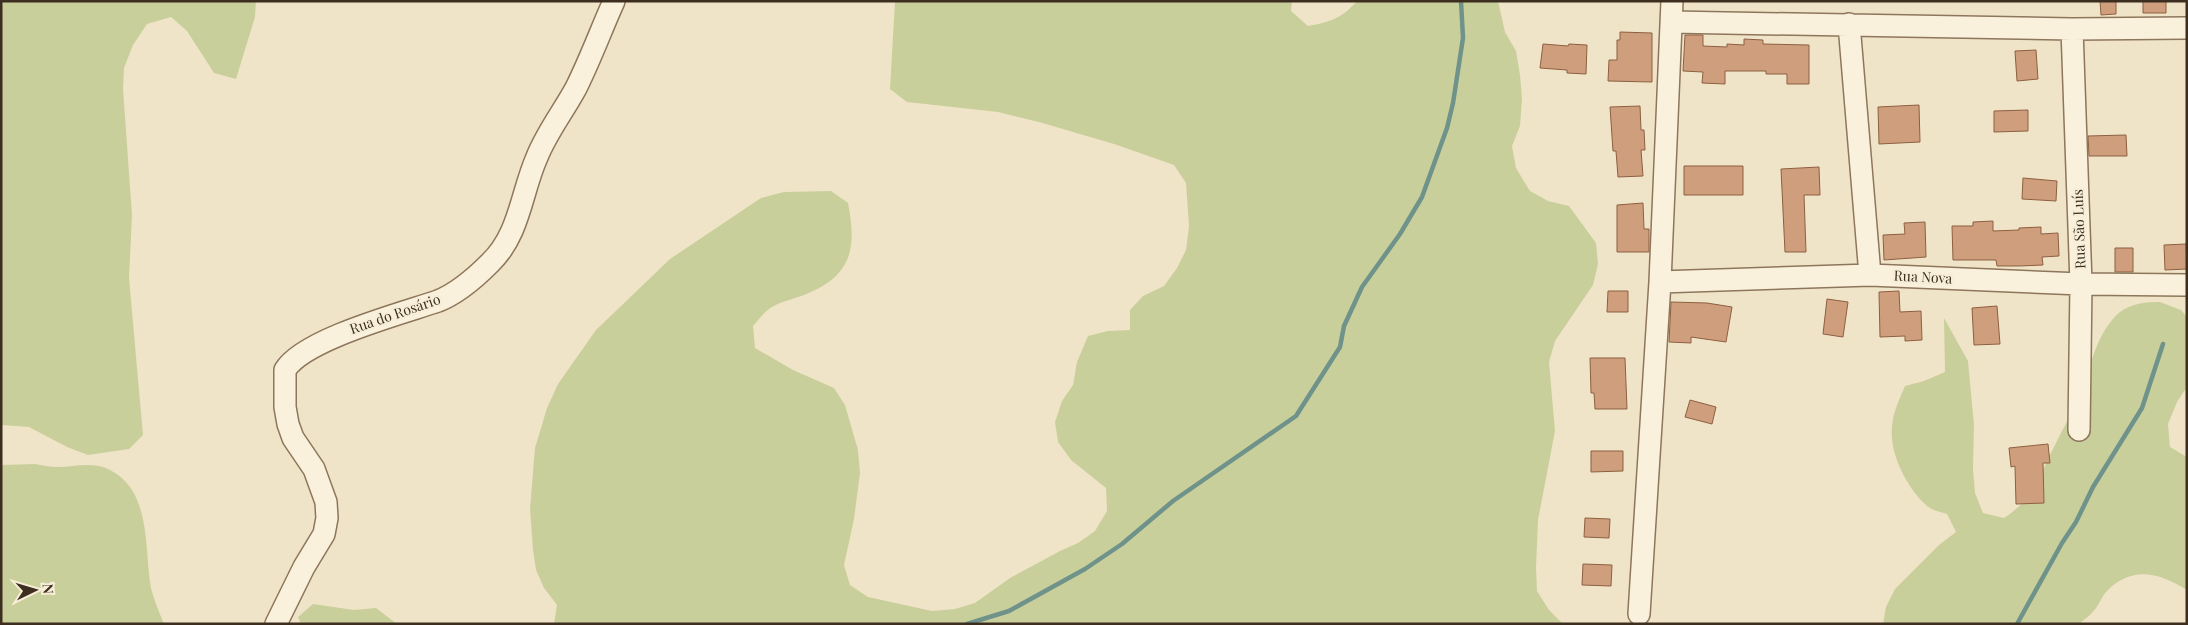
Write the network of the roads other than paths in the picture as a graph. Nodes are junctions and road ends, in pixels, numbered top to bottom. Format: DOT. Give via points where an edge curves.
graph roads {
  1 [pos="614,1"];
  2 [pos="1672,1"];
  3 [pos="1670,22"];
  4 [pos="1849,24"];
  5 [pos="2072,28"];
  6 [pos="2187,28"];
  7 [pos="1870,275"];
  8 [pos="1660,282"];
  9 [pos="2081,284"];
  10 [pos="2187,285"];
  11 [pos="2080,430"];
  12 [pos="1639,614"];
  13 [pos="276,624"];
  1 -- 13 [label="street, Rua do Rosário" via="576,87 547,133 510,236 490,264 449,296 345,331 288,364 285,370 285,407 288,424 293,438 314,469 326,502 327,518 324,534"];
  2 -- 3 [label="street"];
  3 -- 4 [label="street"];
  3 -- 8 [label="street"];
  4 -- 5 [label="street"];
  4 -- 7 [label="street"];
  5 -- 6 [label="street"];
  5 -- 9 [label="street, Rua São Luís"];
  7 -- 8 [label="street, Rua Nova"];
  7 -- 9 [label="street, Rua Nova"];
  8 -- 12 [label="street"];
  9 -- 10 [label="street, Rua Nova"];
  9 -- 11 [label="street, Rua São Luís"];
}
